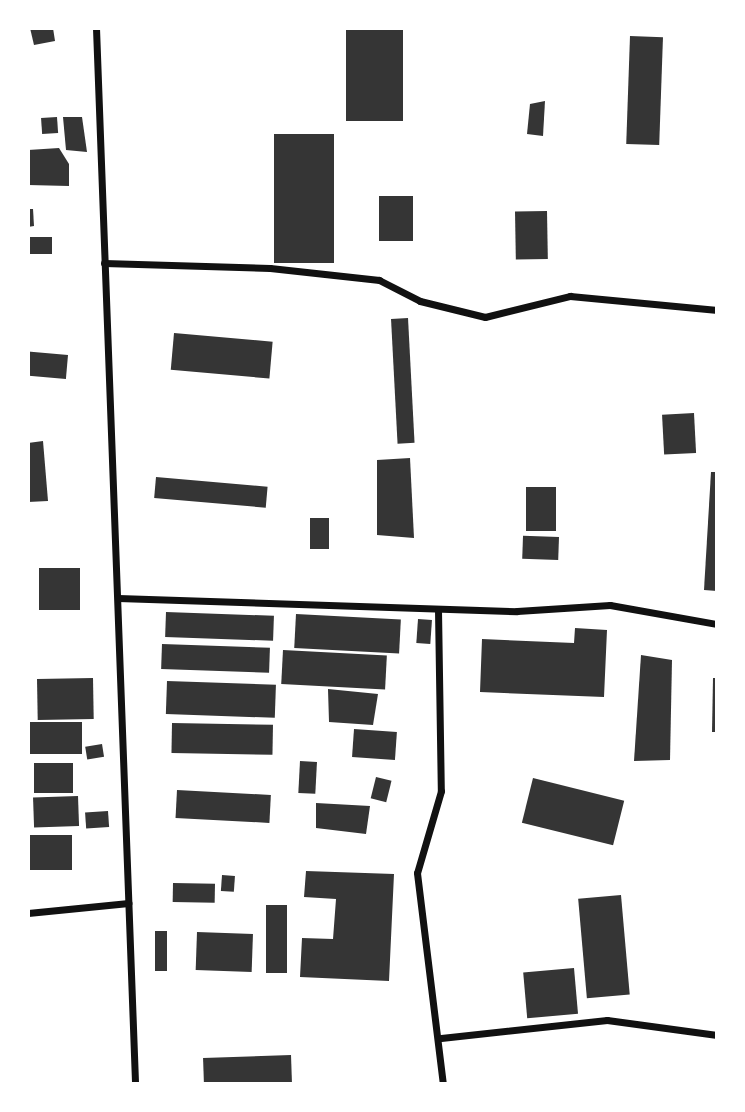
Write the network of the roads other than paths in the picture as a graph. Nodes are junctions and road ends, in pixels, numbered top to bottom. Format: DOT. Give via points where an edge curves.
graph roads {
  1 [pos="96,28"];
  2 [pos="104,263"];
  3 [pos="717,310"];
  4 [pos="118,598"];
  5 [pos="438,610"];
  6 [pos="717,624"];
  7 [pos="129,903"];
  8 [pos="28,912"];
  9 [pos="717,1035"];
  10 [pos="441,1038"];
  11 [pos="135,1084"];
  12 [pos="443,1084"];
  1 -- 2 [label="street"];
  2 -- 3 [label="street" via="270,268 379,280 420,300 485,317 570,296"];
  2 -- 4 [label="street"];
  4 -- 5 [label="street"];
  4 -- 7 [label="street"];
  5 -- 6 [label="street" via="610,606"];
  5 -- 10 [label="street" via="441,791 417,873"];
  7 -- 8 [label="street"];
  7 -- 11 [label="street"];
  9 -- 10 [label="street" via="607,1020"];
  10 -- 12 [label="street"];
}
